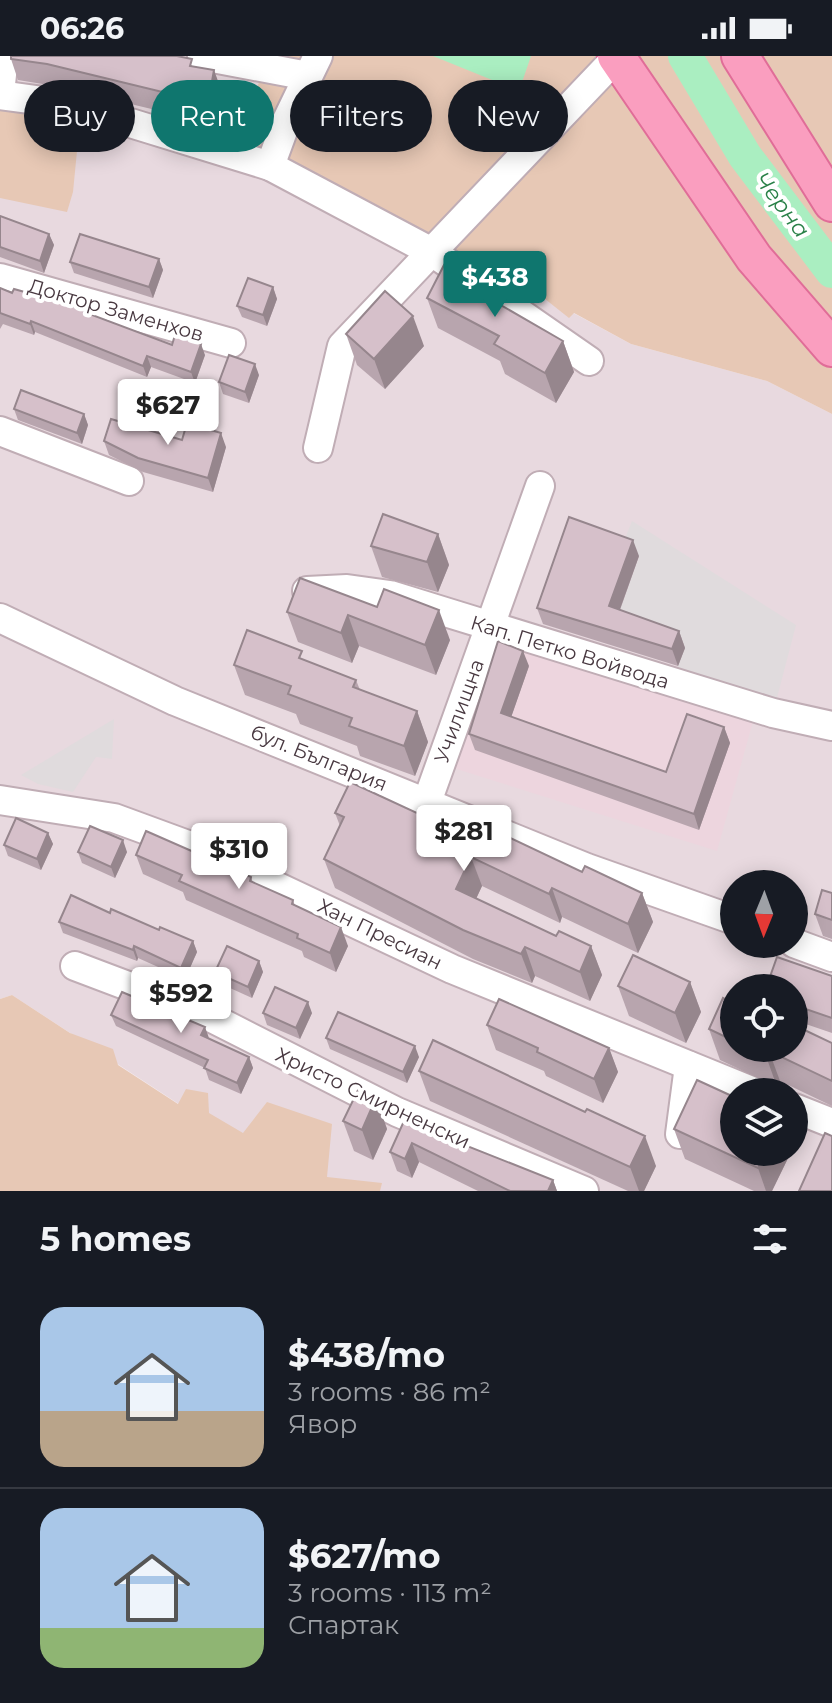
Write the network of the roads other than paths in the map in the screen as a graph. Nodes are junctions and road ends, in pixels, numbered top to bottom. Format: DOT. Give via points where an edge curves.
graph roads {
  1 [pos="4,56"];
  2 [pos="202,56"];
  3 [pos="740,56"];
  4 [pos="616,57"];
  5 [pos="313,66"];
  6 [pos="0,94"];
  7 [pos="270,166"];
  8 [pos="832,203"];
  9 [pos="432,252"];
  10 [pos="0,278"];
  11 [pos="231,343"];
  12 [pos="832,348"];
  13 [pos="589,361"];
  14 [pos="0,431"];
  15 [pos="318,448"];
  16 [pos="129,481"];
  17 [pos="540,486"];
  18 [pos="307,591"];
  19 [pos="0,618"];
  20 [pos="489,628"];
  21 [pos="832,726"];
  22 [pos="0,800"];
  23 [pos="427,802"];
  24 [pos="720,915"];
  25 [pos="808,948"];
  26 [pos="832,957"];
  27 [pos="75,966"];
  28 [pos="689,1066"];
  29 [pos="720,1078"];
  30 [pos="808,1114"];
  31 [pos="832,1123"];
  32 [pos="680,1134"];
  33 [pos="584,1191"];
  1 -- 6 [label="street"];
  2 -- 5 [label="street"];
  3 -- 8 [label="main road"];
  4 -- 9 [label="street"];
  4 -- 12 [label="main road" via="754,258"];
  5 -- 7 [label="street"];
  6 -- 7 [label="street" via="111,117"];
  7 -- 9 [label="street"];
  9 -- 13 [label="street"];
  9 -- 15 [label="street" via="342,346"];
  10 -- 11 [label="street, Доктор Заменхов"];
  14 -- 16 [label="street"];
  17 -- 20 [label="street, Училищна"];
  18 -- 20 [label="street, Кап. Петко Войвода" via="390,595"];
  19 -- 23 [label="street, бул. България" via="175,701"];
  20 -- 21 [label="street, Кап. Петко Войвода"];
  20 -- 23 [label="street, Училищна"];
  22 -- 28 [label="street, Хан Пресиан" via="114,818 193,847 452,969"];
  23 -- 24 [label="street, бул. България"];
  25 -- 26 [label="street"];
  27 -- 33 [label="street, Христо Смирненски" via="210,1017 397,1112"];
  28 -- 29 [label="street, Хан Пресиан"];
  28 -- 32 [label="street"];
  30 -- 31 [label="street"];
}
